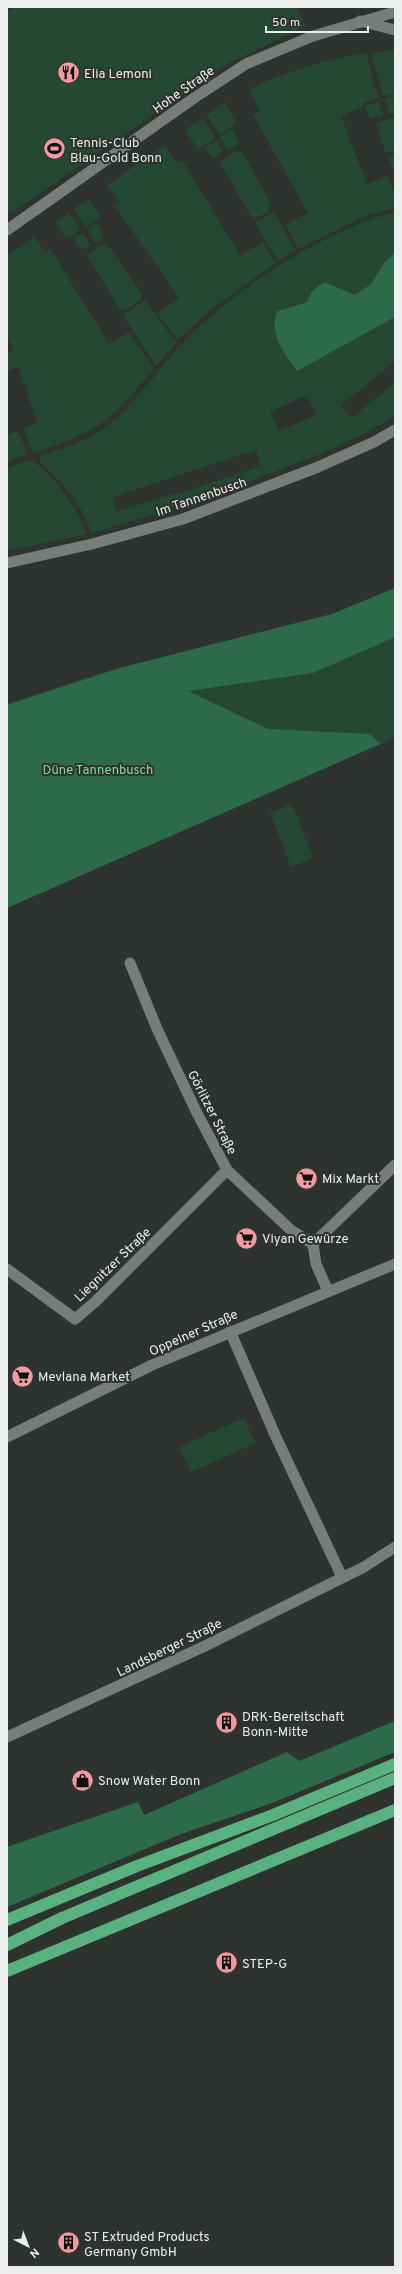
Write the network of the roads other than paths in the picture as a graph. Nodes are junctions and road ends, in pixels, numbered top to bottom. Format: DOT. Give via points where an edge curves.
graph roads {
  1 [pos="395,12"];
  2 [pos="359,21"];
  3 [pos="395,30"];
  4 [pos="7,230"];
  5 [pos="395,430"];
  6 [pos="7,563"];
  7 [pos="130,963"];
  8 [pos="395,1166"];
  9 [pos="227,1170"];
  10 [pos="313,1244"];
  11 [pos="395,1264"];
  12 [pos="7,1269"];
  13 [pos="328,1291"];
  14 [pos="230,1331"];
  15 [pos="7,1437"];
  16 [pos="395,1547"];
  17 [pos="342,1577"];
  18 [pos="7,1737"];
  19 [pos="395,1764"];
  20 [pos="395,1778"];
  21 [pos="395,1810"];
  22 [pos="62,1918"];
  23 [pos="7,1920"];
  24 [pos="7,1937"];
  25 [pos="7,1945"];
  26 [pos="7,1971"];
  1 -- 2 [label="street, Hohe Straße"];
  2 -- 3 [label="street"];
  2 -- 4 [label="street, Hohe Straße" via="313,36 246,64"];
  5 -- 6 [label="street, Im Tannenbusch" via="318,467 183,519 92,544"];
  7 -- 9 [label="street, Görlitzer Straße" via="164,1045 196,1113"];
  8 -- 10 [label="street"];
  9 -- 10 [label="street, Görlitzer Straße" via="292,1231"];
  9 -- 12 [label="street, Liegnitzer Straße" via="75,1319"];
  10 -- 13 [label="street" via="316,1264"];
  11 -- 13 [label="street, Oppelner Straße"];
  13 -- 14 [label="street, Oppelner Straße"];
  14 -- 15 [label="street, Oppelner Straße" via="152,1365"];
  14 -- 17 [label="street" via="276,1437"];
  16 -- 17 [label="street, Landsberger Straße" via="364,1567"];
  17 -- 18 [label="street, Landsberger Straße" via="205,1646"];
  19 -- 23 [label="highway"];
  20 -- 22 [label="highway"];
  21 -- 26 [label="highway"];
  22 -- 24 [label="highway" via="38,1924"];
  22 -- 25 [label="highway"];
}
